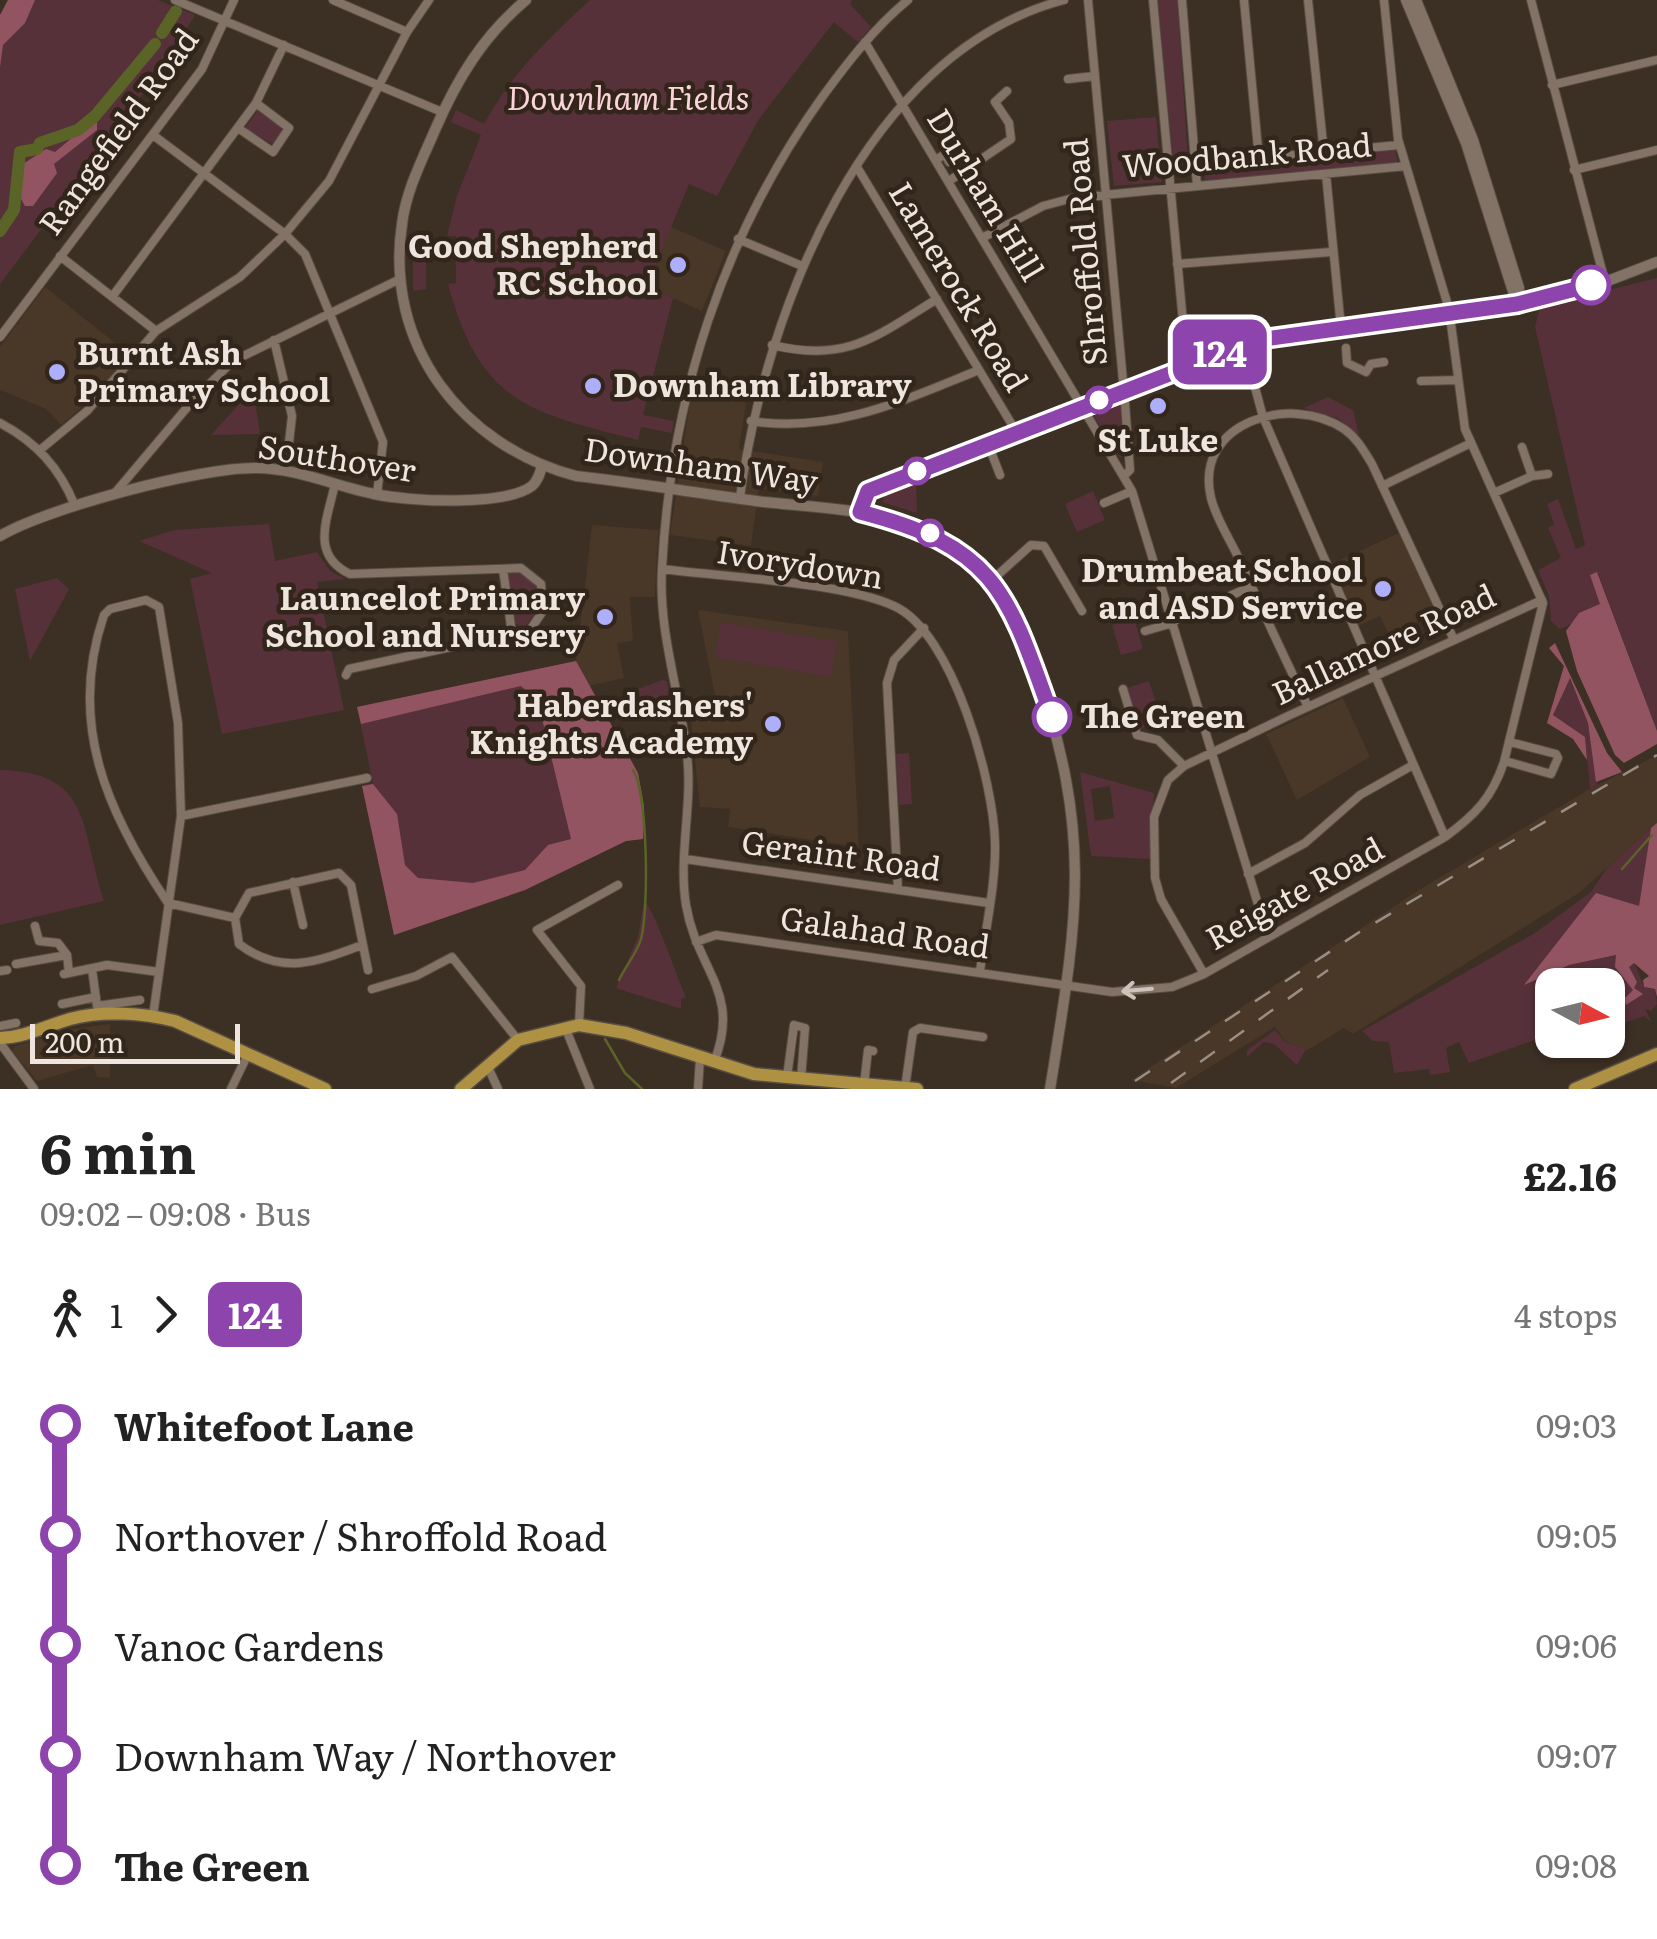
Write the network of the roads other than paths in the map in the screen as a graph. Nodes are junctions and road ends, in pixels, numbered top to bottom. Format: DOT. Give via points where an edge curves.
graph roads {
  1 [pos="176,0"];
  2 [pos="234,0"];
  3 [pos="333,0"];
  4 [pos="429,0"];
  5 [pos="526,0"];
  6 [pos="908,0"];
  7 [pos="1064,0"];
  8 [pos="1088,0"];
  9 [pos="1152,0"];
  10 [pos="1182,0"];
  11 [pos="1244,0"];
  12 [pos="1308,0"];
  13 [pos="1384,0"];
  14 [pos="1406,0"];
  15 [pos="1416,0"];
  16 [pos="1532,0"];
  17 [pos="347,3"];
  18 [pos="225,20"];
  19 [pos="407,32"];
  20 [pos="865,42"];
  21 [pos="284,45"];
  22 [pos="1657,60"];
  23 [pos="1095,76"];
  24 [pos="1068,79"];
  25 [pos="378,85"];
  26 [pos="1552,85"];
  27 [pos="1007,92"];
  28 [pos="995,102"];
  29 [pos="256,103"];
  30 [pos="904,106"];
  31 [pos="986,110"];
  32 [pos="442,112"];
  33 [pos="238,128"];
  34 [pos="153,135"];
  35 [pos="938,142"];
  36 [pos="1399,145"];
  37 [pos="1657,150"];
  38 [pos="1324,153"];
  39 [pos="1259,159"];
  40 [pos="936,160"];
  41 [pos="1196,164"];
  42 [pos="1406,166"];
  43 [pos="857,167"];
  44 [pos="1168,167"];
  45 [pos="1574,170"];
  46 [pos="200,173"];
  47 [pos="1326,174"];
  48 [pos="949,181"];
  49 [pos="1197,186"];
  50 [pos="1169,188"];
  51 [pos="1106,194"];
  52 [pos="285,234"];
  53 [pos="982,238"];
  54 [pos="738,239"];
  55 [pos="1331,252"];
  56 [pos="60,256"];
  57 [pos="1657,262"];
  58 [pos="1177,264"];
  59 [pos="802,266"];
  60 [pos="400,279"];
  61 [pos="1605,282"];
  62 [pos="112,297"];
  63 [pos="938,299"];
  64 [pos="1517,304"];
  65 [pos="1455,313"];
  66 [pos="330,316"];
  67 [pos="156,331"];
  68 [pos="1344,335"];
  69 [pos="0,337"];
  70 [pos="274,340"];
  71 [pos="1243,344"];
  72 [pos="772,345"];
  73 [pos="1384,362"];
  74 [pos="1187,365"];
  75 [pos="979,370"];
  76 [pos="1458,380"];
  77 [pos="1421,381"];
  78 [pos="1124,390"];
  79 [pos="1083,407"];
  80 [pos="1262,416"];
  81 [pos="751,421"];
  82 [pos="0,423"];
  83 [pos="1016,433"];
  84 [pos="988,444"];
  85 [pos="1472,444"];
  86 [pos="1522,447"];
  87 [pos="40,450"];
  88 [pos="542,466"];
  89 [pos="135,470"];
  90 [pos="286,470"];
  91 [pos="1548,474"];
  92 [pos="1000,475"];
  93 [pos="1124,476"];
  94 [pos="1532,476"];
  95 [pos="335,484"];
  96 [pos="1382,486"];
  97 [pos="671,488"];
  98 [pos="145,489"];
  99 [pos="1132,491"];
  100 [pos="1494,493"];
  101 [pos="376,494"];
  102 [pos="740,497"];
  103 [pos="110,498"];
  104 [pos="1104,503"];
  105 [pos="74,506"];
  106 [pos="860,512"];
  107 [pos="0,536"];
  108 [pos="503,569"];
  109 [pos="662,569"];
  110 [pos="991,581"];
  111 [pos="1252,586"];
  112 [pos="1542,600"];
  113 [pos="1082,611"];
  114 [pos="1173,623"];
  115 [pos="924,628"];
  116 [pos="1145,631"];
  117 [pos="512,634"];
  118 [pos="1454,640"];
  119 [pos="346,676"];
  120 [pos="1375,678"];
  121 [pos="1123,689"];
  122 [pos="1308,707"];
  123 [pos="1510,742"];
  124 [pos="1212,754"];
  125 [pos="1505,760"];
  126 [pos="1412,764"];
  127 [pos="1184,766"];
  128 [pos="368,778"];
  129 [pos="181,816"];
  130 [pos="1445,838"];
  131 [pos="686,859"];
  132 [pos="1248,874"];
  133 [pos="293,882"];
  134 [pos="618,885"];
  135 [pos="898,890"];
  136 [pos="168,903"];
  137 [pos="989,903"];
  138 [pos="236,918"];
  139 [pos="303,925"];
  140 [pos="35,926"];
  141 [pos="1268,937"];
  142 [pos="696,942"];
  143 [pos="362,945"];
  144 [pos="66,955"];
  145 [pos="16,964"];
  146 [pos="92,968"];
  147 [pos="368,970"];
  148 [pos="159,972"];
  149 [pos="980,972"];
  150 [pos="1204,974"];
  151 [pos="1068,985"];
  152 [pos="372,989"];
  153 [pos="96,997"];
  154 [pos="140,1000"];
  155 [pos="62,1004"];
  156 [pos="153,1016"];
  157 [pos="973,1021"];
  158 [pos="16,1023"];
  159 [pos="572,1026"];
  160 [pos="1,1034"];
  161 [pos="972,1036"];
  162 [pos="983,1038"];
  163 [pos="518,1040"];
  164 [pos="867,1050"];
  165 [pos="248,1054"];
  166 [pos="1657,1054"];
  167 [pos="707,1061"];
  168 [pos="487,1065"];
  169 [pos="794,1078"];
  170 [pos="869,1087"];
  171 [pos="905,1088"];
  172 [pos="34,1089"];
  173 [pos="231,1089"];
  174 [pos="325,1089"];
  175 [pos="462,1089"];
  176 [pos="498,1089"];
  177 [pos="590,1089"];
  178 [pos="698,1089"];
  179 [pos="916,1089"];
  180 [pos="1050,1089"];
  181 [pos="1574,1089"];
  1 -- 18 [label="street"];
  2 -- 18 [label="street, Rangefield Road"];
  3 -- 17 [label="street"];
  4 -- 19 [label="street"];
  5 -- 32 [label="street, Downham Way" via="469,62"];
  6 -- 20 [label="street"];
  7 -- 30 [label="street" via="977,38"];
  8 -- 23 [label="street, Shroffold Road"];
  9 -- 44 [label="street"];
  10 -- 41 [label="street"];
  11 -- 39 [label="street"];
  12 -- 38 [label="street"];
  13 -- 36 [label="street"];
  14 -- 64 [label="street" via="1466,143"];
  15 -- 64 [label="street" via="1484,171 1520,292"];
  16 -- 26 [label="street"];
  17 -- 19 [label="street"];
  18 -- 21 [label="street"];
  18 -- 34 [label="street, Rangefield Road" via="202,69"];
  19 -- 25 [label="street"];
  20 -- 30 [label="street, Durham Hill"];
  20 -- 54 [label="street" via="796,134"];
  21 -- 25 [label="street"];
  21 -- 29 [label="street"];
  22 -- 26 [label="street"];
  23 -- 24 [label="street"];
  23 -- 51 [label="street, Shroffold Road"];
  25 -- 32 [label="street"];
  25 -- 52 [label="street" via="329,181"];
  26 -- 45 [label="street"];
  27 -- 28 [label="street"];
  28 -- 31 [label="street"];
  28 -- 48 [label="street" via="1009,123 1010,139"];
  29 -- 33 [label="street"];
  29 -- 33 [label="street" via="289,128 272,152"];
  30 -- 40 [label="street, Durham Hill"];
  30 -- 43 [label="street"];
  32 -- 60 [label="street, Downham Way" via="406,202"];
  33 -- 46 [label="street"];
  34 -- 46 [label="street"];
  34 -- 56 [label="street, Rangefield Road"];
  35 -- 40 [label="street" via="947,158"];
  36 -- 38 [label="street, Woodbank Road"];
  36 -- 42 [label="street"];
  37 -- 45 [label="street"];
  38 -- 39 [label="street, Woodbank Road"];
  39 -- 41 [label="street, Woodbank Road"];
  40 -- 48 [label="street, Durham Hill"];
  41 -- 44 [label="street, Woodbank Road"];
  41 -- 49 [label="street"];
  42 -- 47 [label="street, Woodbank Road"];
  42 -- 65 [label="street"];
  43 -- 59 [label="street"];
  43 -- 63 [label="street, Lamerock Road"];
  44 -- 50 [label="street"];
  45 -- 61 [label="street"];
  46 -- 52 [label="street"];
  46 -- 62 [label="street"];
  47 -- 49 [label="street, Woodbank Road"];
  47 -- 55 [label="street"];
  48 -- 53 [label="street, Durham Hill"];
  49 -- 50 [label="street, Woodbank Road"];
  50 -- 51 [label="street, Woodbank Road"];
  50 -- 58 [label="street"];
  51 -- 53 [label="street, Woodbank Road" via="1043,206"];
  51 -- 78 [label="street, Shroffold Road"];
  52 -- 66 [label="street" via="305,254"];
  52 -- 67 [label="street" via="240,277"];
  53 -- 79 [label="street, Durham Hill"];
  54 -- 59 [label="street"];
  54 -- 97 [label="street" via="693,366"];
  55 -- 58 [label="street"];
  55 -- 68 [label="street"];
  56 -- 62 [label="street"];
  56 -- 69 [label="street, Rangefield Road"];
  57 -- 61 [label="street"];
  58 -- 74 [label="street"];
  59 -- 72 [label="street"];
  60 -- 66 [label="street"];
  60 -- 88 [label="street, Downham Way" via="411,330 443,394 491,439"];
  61 -- 64 [label="street"];
  62 -- 67 [label="street"];
  63 -- 72 [label="street" via="851,348 806,353"];
  63 -- 75 [label="street, Lamerock Road"];
  64 -- 65 [label="street"];
  65 -- 68 [label="street"];
  65 -- 76 [label="street"];
  66 -- 70 [label="street"];
  66 -- 101 [label="street" via="383,442"];
  67 -- 87 [label="street" via="86,411"];
  68 -- 71 [label="street"];
  68 -- 73 [label="street" via="1347,362 1366,372 1370,364"];
  70 -- 89 [label="street" via="233,362"];
  70 -- 90 [label="street" via="292,416"];
  71 -- 74 [label="street"];
  71 -- 80 [label="street"];
  72 -- 81 [label="street"];
  74 -- 78 [label="street"];
  75 -- 81 [label="street" via="827,424"];
  75 -- 83 [label="street, Lamerock Road"];
  76 -- 77 [label="street"];
  76 -- 85 [label="street"];
  78 -- 79 [label="street"];
  78 -- 93 [label="street, Shroffold Road" via="1130,470"];
  79 -- 83 [label="street"];
  79 -- 93 [label="street, Durham Hill"];
  80 -- 96 [label="street" via="1301,412 1342,428 1356,439"];
  80 -- 111 [label="street" via="1223,440 1210,472 1211,498"];
  80 -- 120 [label="street"];
  81 -- 102 [label="street"];
  82 -- 87 [label="street"];
  83 -- 84 [label="street"];
  84 -- 92 [label="street"];
  84 -- 106 [label="street" via="868,491"];
  85 -- 96 [label="street"];
  85 -- 100 [label="street"];
  86 -- 94 [label="street"];
  87 -- 105 [label="street"];
  88 -- 97 [label="street, Downham Way"];
  88 -- 101 [label="street, Southover" via="532,486 497,496"];
  89 -- 98 [label="street"];
  89 -- 103 [label="street"];
  90 -- 95 [label="street, Southover"];
  90 -- 98 [label="street, Southover" via="213,471"];
  91 -- 94 [label="street"];
  93 -- 99 [label="street"];
  94 -- 100 [label="street"];
  95 -- 101 [label="street, Southover"];
  95 -- 108 [label="street" via="322,545 332,566 350,574"];
  96 -- 118 [label="street"];
  97 -- 102 [label="street, Downham Way"];
  97 -- 109 [label="street"];
  98 -- 103 [label="street, Southover"];
  99 -- 104 [label="street"];
  99 -- 114 [label="street"];
  100 -- 112 [label="street"];
  102 -- 106 [label="street, Downham Way"];
  103 -- 105 [label="street, Southover"];
  105 -- 107 [label="street, Southover"];
  106 -- 110 [label="street, Downham Way" via="941,538"];
  108 -- 117 [label="street"];
  108 -- 117 [label="street" via="521,568 540,584 543,610 530,630"];
  109 -- 115 [label="street, Ivorydown" via="854,594 896,606"];
  109 -- 131 [label="street" via="664,624 687,753"];
  110 -- 113 [label="street" via="1031,545 1044,546"];
  110 -- 151 [label="street, Downham Way" via="1024,637 1067,770 1078,871"];
  111 -- 114 [label="street"];
  111 -- 122 [label="street"];
  112 -- 118 [label="street, Ballamore Road"];
  112 -- 123 [label="street, Reigate Road"];
  114 -- 116 [label="street"];
  114 -- 124 [label="street"];
  115 -- 135 [label="street" via="894,660 888,683"];
  115 -- 137 [label="street, Ivorydown" via="944,656 986,780 995,843"];
  117 -- 119 [label="street" via="349,669"];
  118 -- 120 [label="street, Ballamore Road"];
  120 -- 122 [label="street, Ballamore Road"];
  120 -- 126 [label="street"];
  121 -- 127 [label="street" via="1137,735 1158,740"];
  122 -- 124 [label="street, Ballamore Road"];
  123 -- 125 [label="street, Reigate Road"];
  123 -- 125 [label="street" via="1558,758 1552,774"];
  124 -- 127 [label="street, Ballamore Road"];
  124 -- 132 [label="street"];
  125 -- 130 [label="street, Reigate Road" via="1479,813"];
  126 -- 130 [label="street"];
  126 -- 132 [label="street" via="1360,795 1305,843"];
  127 -- 150 [label="street" via="1156,804 1155,878"];
  128 -- 129 [label="street"];
  129 -- 136 [label="street"];
  129 -- 136 [label="street" via="178,723 159,608 146,600 104,615 87,684 92,747 126,835"];
  130 -- 141 [label="street, Reigate Road"];
  131 -- 135 [label="street, Geraint Road"];
  131 -- 142 [label="street" via="685,903"];
  132 -- 141 [label="street"];
  133 -- 138 [label="street" via="248,893"];
  133 -- 139 [label="street"];
  133 -- 143 [label="street" via="333,872 346,878"];
  134 -- 159 [label="street" via="536,931 582,986"];
  135 -- 137 [label="street, Geraint Road"];
  136 -- 138 [label="street"];
  136 -- 148 [label="street"];
  137 -- 149 [label="street, Ivorydown"];
  138 -- 143 [label="street" via="239,944 275,964 317,962"];
  140 -- 144 [label="street" via="39,942 58,943"];
  141 -- 150 [label="street, Reigate Road"];
  142 -- 149 [label="street, Galahad Road" via="716,935"];
  142 -- 167 [label="street" via="725,1006 726,1032"];
  143 -- 147 [label="street"];
  144 -- 145 [label="street"];
  144 -- 146 [label="street" via="66,973"];
  146 -- 148 [label="street"];
  146 -- 153 [label="street"];
  148 -- 156 [label="street"];
  149 -- 151 [label="street, Galahad Road"];
  150 -- 151 [label="street, Reigate Road, one-way" via="1172,987 1112,992"];
  151 -- 180 [label="street, Downham Way"];
  152 -- 163 [label="street" via="452,957"];
  153 -- 154 [label="street" via="97,1006"];
  153 -- 155 [label="street"];
  156 -- 160 [label="main road" via="88,1015 20,1037"];
  156 -- 165 [label="main road"];
  157 -- 161 [label="street"];
  158 -- 160 [label="street"];
  159 -- 163 [label="main road"];
  159 -- 167 [label="main road" via="626,1033"];
  159 -- 177 [label="street"];
  160 -- 172 [label="street"];
  161 -- 162 [label="street"];
  161 -- 171 [label="street" via="912,1030"];
  163 -- 168 [label="main road"];
  164 -- 170 [label="street"];
  165 -- 173 [label="street"];
  165 -- 174 [label="main road"];
  166 -- 181 [label="main road"];
  167 -- 169 [label="main road"];
  167 -- 178 [label="street"];
  168 -- 175 [label="main road"];
  168 -- 176 [label="street"];
  169 -- 169 [label="street" via="794,1025 805,1028"];
  169 -- 170 [label="main road"];
  170 -- 171 [label="main road"];
  171 -- 179 [label="main road"];
}
